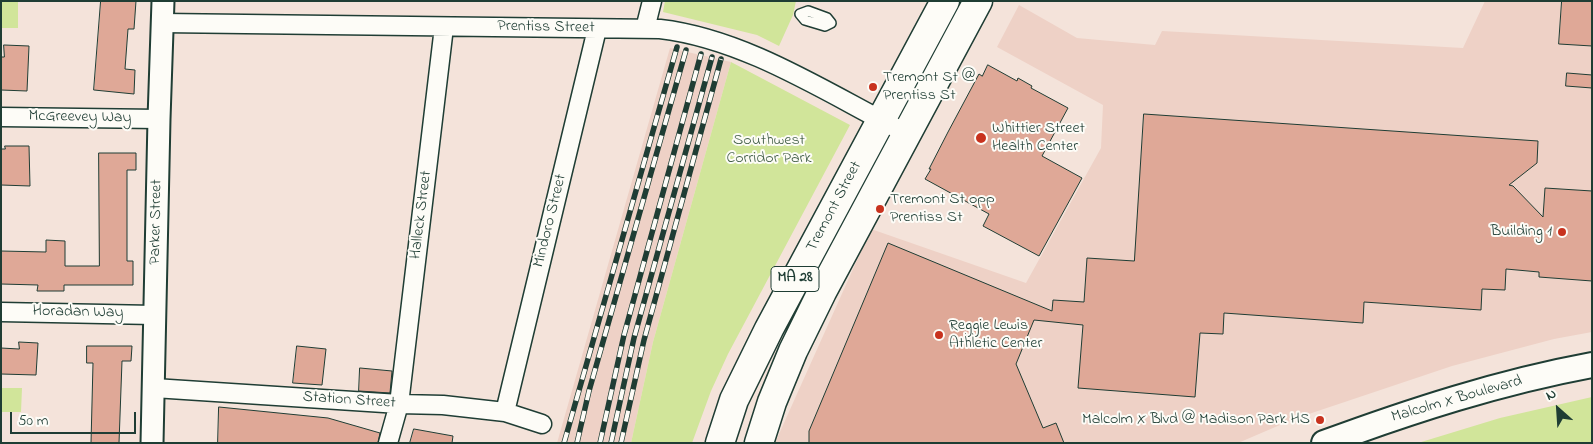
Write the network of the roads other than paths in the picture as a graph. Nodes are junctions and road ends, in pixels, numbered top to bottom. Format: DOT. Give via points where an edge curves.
graph roads {
  1 [pos="163,1"];
  2 [pos="652,1"];
  3 [pos="945,1"];
  4 [pos="978,1"];
  5 [pos="162,23"];
  6 [pos="444,26"];
  7 [pos="645,29"];
  8 [pos="597,30"];
  9 [pos="1,117"];
  10 [pos="159,119"];
  11 [pos="881,120"];
  12 [pos="906,133"];
  13 [pos="1,312"];
  14 [pos="154,315"];
  15 [pos="1592,365"];
  16 [pos="154,388"];
  17 [pos="399,404"];
  18 [pos="505,412"];
  19 [pos="542,424"];
  20 [pos="152,443"];
  21 [pos="388,443"];
  22 [pos="720,443"];
  23 [pos="758,443"];
  24 [pos="1324,443"];
  1 -- 5 [label="street, Parker Street"];
  2 -- 7 [label="street"];
  3 -- 11 [label="main road, Tremont Street / MA 28"];
  4 -- 12 [label="main road, Tremont Street / MA 28"];
  5 -- 6 [label="street, Prentiss Street"];
  5 -- 10 [label="street, Parker Street"];
  6 -- 8 [label="street, Prentiss Street"];
  6 -- 17 [label="street, Halleck Street"];
  7 -- 8 [label="street, Prentiss Street"];
  7 -- 11 [label="street, Prentiss Street" via="698,36 763,59"];
  8 -- 18 [label="street, Mindoro Street"];
  9 -- 10 [label="street, McGreevey Way"];
  10 -- 14 [label="street, Parker Street"];
  11 -- 12 [label="street, Prentiss Street"];
  11 -- 22 [label="main road, Tremont Street / MA 28" via="754,358 734,400"];
  12 -- 23 [label="main road, Tremont Street / MA 28" via="804,328"];
  13 -- 14 [label="street, Horadan Way"];
  14 -- 16 [label="street, Parker Street"];
  15 -- 24 [label="main road, Malcolm X Boulevard" via="1455,399"];
  16 -- 17 [label="street, Station Street"];
  16 -- 20 [label="street, Parker Street"];
  17 -- 18 [label="street, Station Street"];
  17 -- 21 [label="street, Halleck Street"];
  18 -- 19 [label="street, Station Street"];
}
